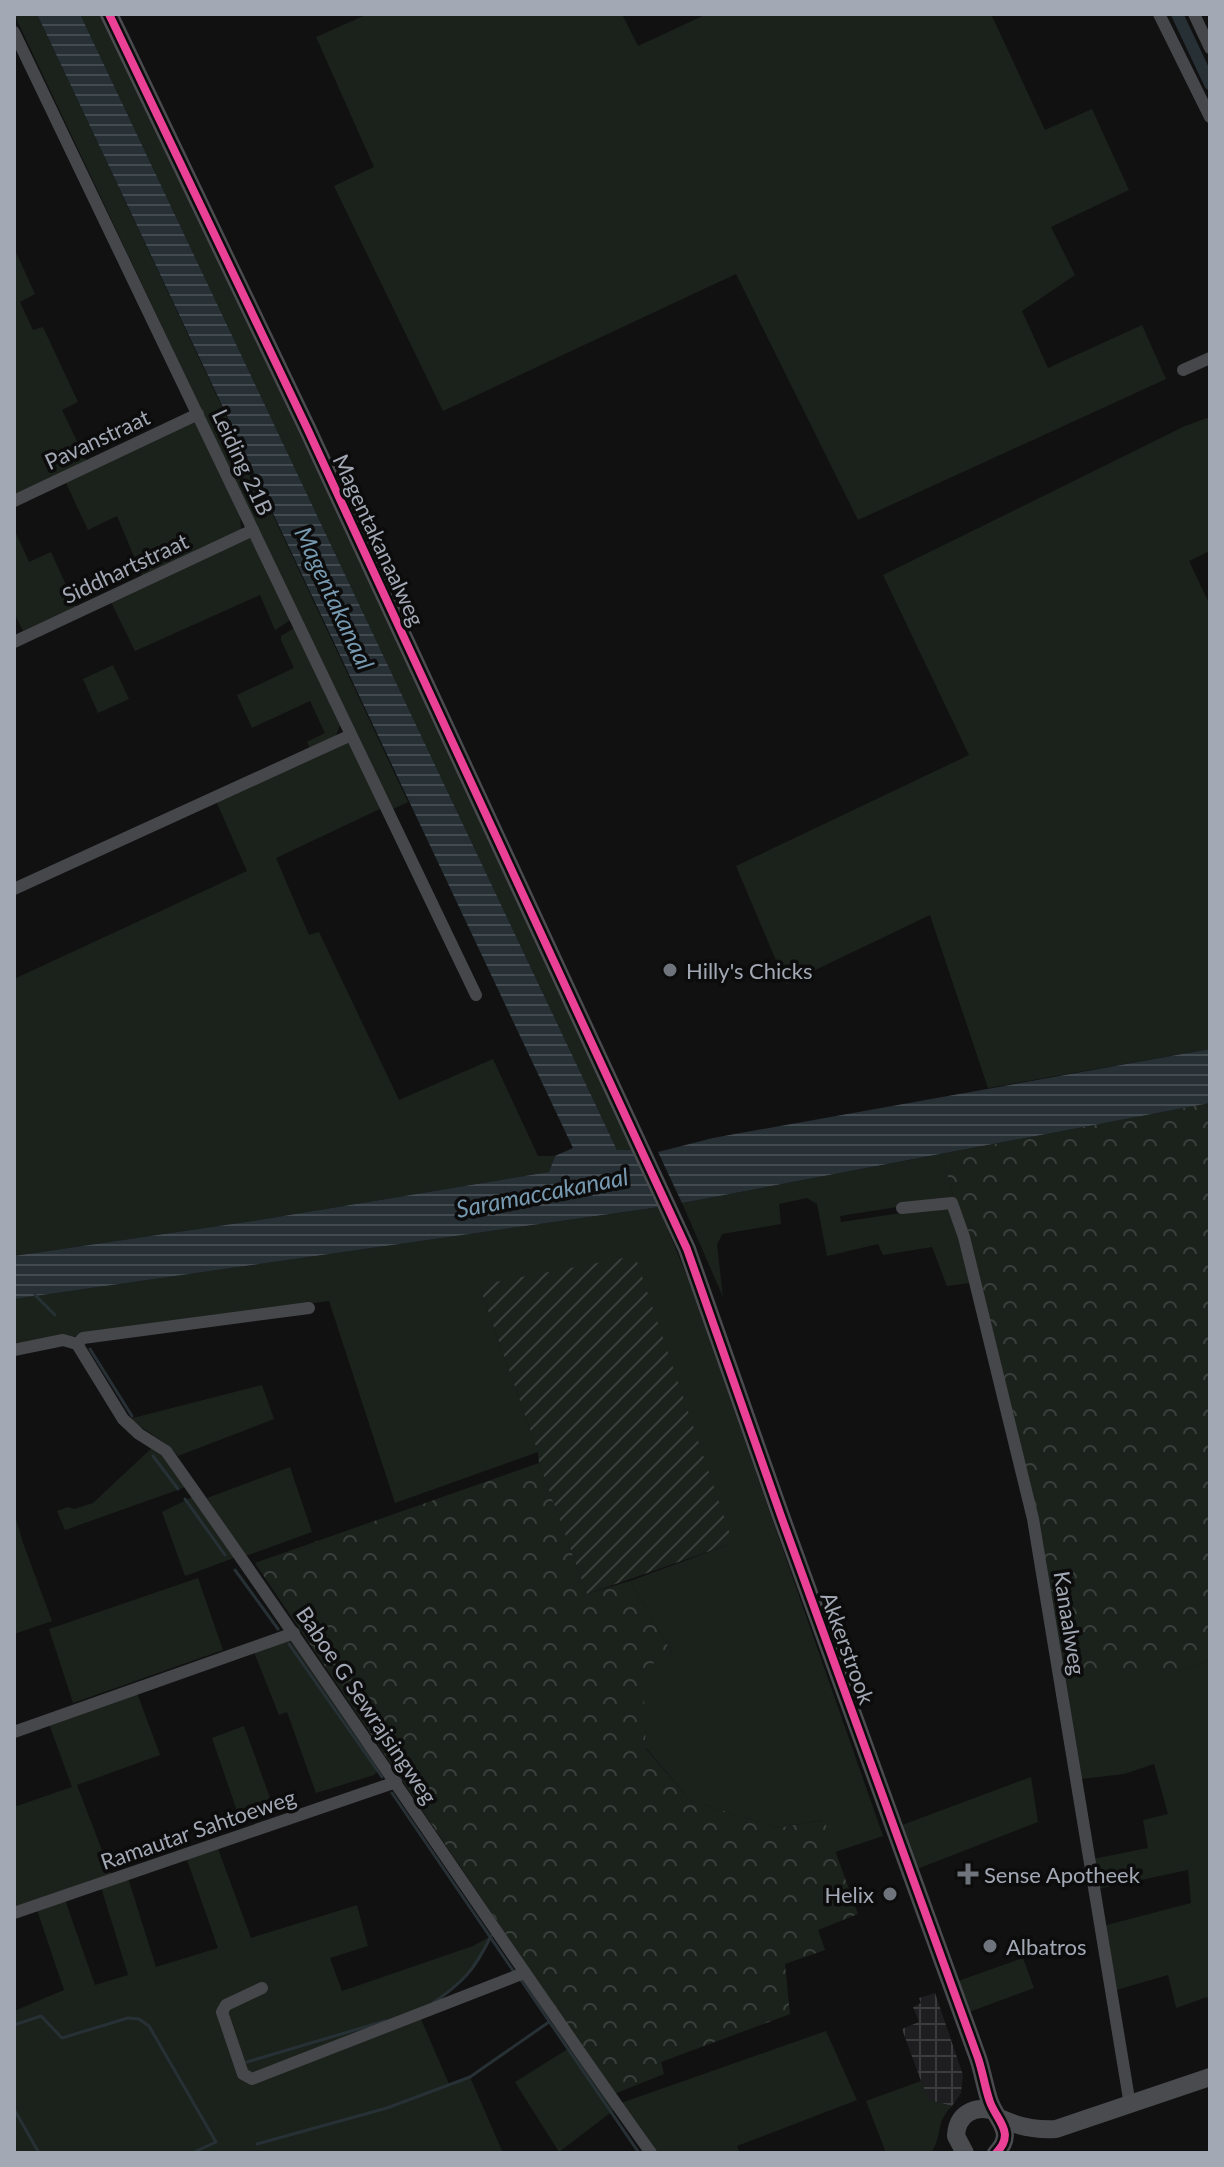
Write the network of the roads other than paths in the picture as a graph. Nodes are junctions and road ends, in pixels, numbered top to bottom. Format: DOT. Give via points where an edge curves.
graph roads {
  1 [pos="109,14"];
  2 [pos="1159,14"];
  3 [pos="1194,14"];
  4 [pos="14,32"];
  5 [pos="1210,48"];
  6 [pos="1210,117"];
  7 [pos="1210,358"];
  8 [pos="1183,370"];
  9 [pos="198,414"];
  10 [pos="14,501"];
  11 [pos="253,530"];
  12 [pos="14,642"];
  13 [pos="351,735"];
  14 [pos="14,889"];
  15 [pos="476,995"];
  16 [pos="902,1208"];
  17 [pos="687,1249"];
  18 [pos="309,1308"];
  19 [pos="77,1344"];
  20 [pos="14,1350"];
  21 [pos="294,1633"];
  22 [pos="14,1732"];
  23 [pos="396,1782"];
  24 [pos="14,1913"];
  25 [pos="524,1973"];
  26 [pos="262,1988"];
  27 [pos="978,2058"];
  28 [pos="1210,2077"];
  29 [pos="1130,2105"];
  30 [pos="966,2114"];
  31 [pos="998,2115"];
  32 [pos="1040,2130"];
  33 [pos="957,2147"];
  34 [pos="999,2150"];
  35 [pos="651,2153"];
  1 -- 17 [label="street, Magentakanaalweg"];
  2 -- 6 [label="street"];
  3 -- 5 [label="street"];
  4 -- 9 [label="street, Leiding 21B"];
  7 -- 8 [label="street"];
  9 -- 10 [label="street, Pavanstraat"];
  9 -- 11 [label="street, Leiding 21B"];
  11 -- 12 [label="street, Siddhartstraat"];
  11 -- 13 [label="street, Leiding 21B"];
  13 -- 14 [label="street"];
  13 -- 15 [label="street, Leiding 21B"];
  16 -- 29 [label="street, Kanaalweg" via="952,1203 964,1237 1033,1519"];
  17 -- 27 [label="street, Akkerstrook"];
  18 -- 19 [label="street" via="83,1338"];
  19 -- 20 [label="street" via="63,1340"];
  19 -- 21 [label="street, Baboe G Sewrajsingweg" via="123,1419 166,1451"];
  21 -- 22 [label="street"];
  21 -- 23 [label="street, Baboe G Sewrajsingweg"];
  23 -- 24 [label="street, Ramautar Sahtoeweg"];
  23 -- 25 [label="street, Baboe G Sewrajsingweg"];
  25 -- 26 [label="street" via="252,2079 243,2074 222,2012"];
  25 -- 35 [label="street, Baboe G Sewrajsingweg"];
  27 -- 30 [label="street" via="977,2091"];
  27 -- 31 [label="street, Akkerstrook"];
  28 -- 29 [label="street"];
  29 -- 32 [label="street"];
  30 -- 31 [label="street" via="977,2109"];
  30 -- 33 [label="street" via="959,2122"];
  31 -- 32 [label="street" via="1014,2125"];
  31 -- 34 [label="street, Akkerstrook" via="1006,2128"];
  32 -- 34 [label="street"];
}
